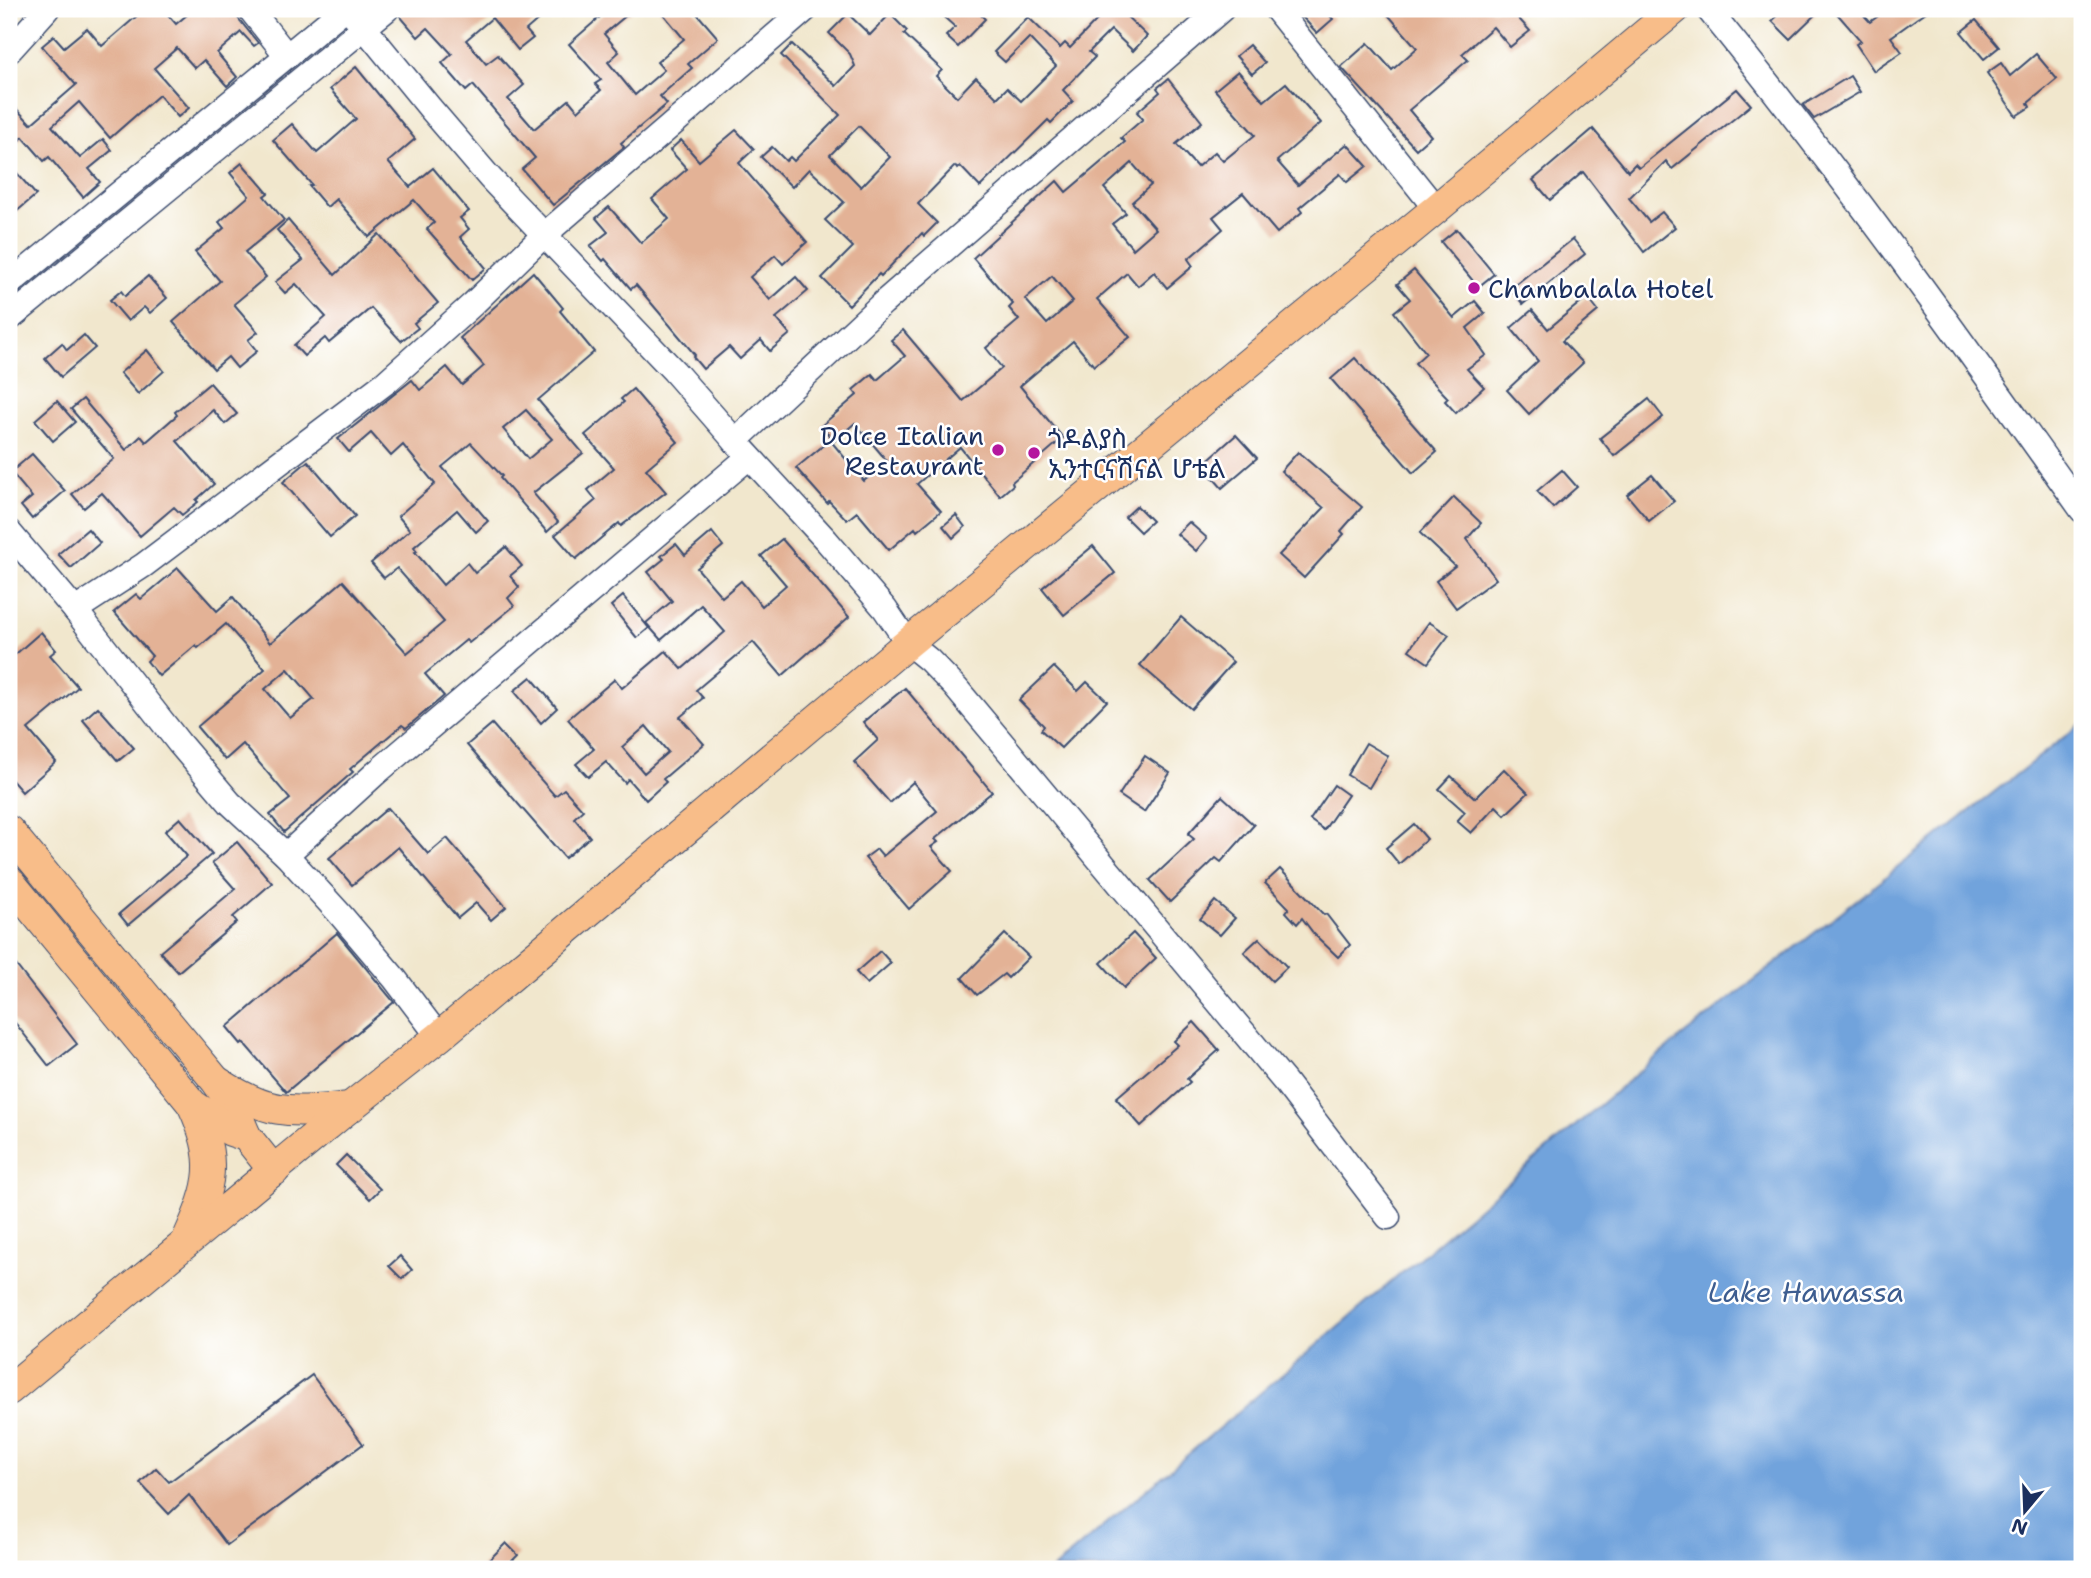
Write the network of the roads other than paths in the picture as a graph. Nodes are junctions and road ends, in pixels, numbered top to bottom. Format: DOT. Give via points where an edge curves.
graph roads {
  1 [pos="47,9"];
  2 [pos="250,9"];
  3 [pos="387,9"];
  4 [pos="806,9"];
  5 [pos="1222,9"];
  6 [pos="1276,9"];
  7 [pos="1675,9"];
  8 [pos="1708,9"];
  9 [pos="352,15"];
  10 [pos="9,51"];
  11 [pos="287,56"];
  12 [pos="1436,209"];
  13 [pos="544,235"];
  14 [pos="9,284"];
  15 [pos="9,319"];
  16 [pos="742,449"];
  17 [pos="2082,510"];
  18 [pos="9,532"];
  19 [pos="75,610"];
  20 [pos="908,643"];
  21 [pos="9,831"];
  22 [pos="286,855"];
  23 [pos="10,886"];
  24 [pos="166,1021"];
  25 [pos="439,1037"];
  26 [pos="141,1042"];
  27 [pos="216,1081"];
  28 [pos="193,1105"];
  29 [pos="351,1107"];
  30 [pos="246,1136"];
  31 [pos="274,1171"];
  32 [pos="1388,1216"];
  33 [pos="186,1242"];
  34 [pos="9,1390"];
  1 -- 10 [label="street"];
  2 -- 11 [label="street"];
  3 -- 9 [label="street"];
  4 -- 13 [label="street"];
  5 -- 16 [label="street" via="893,294"];
  6 -- 12 [label="street"];
  7 -- 12 [label="main road"];
  8 -- 17 [label="street" via="1781,99"];
  9 -- 11 [label="street"];
  9 -- 13 [label="street"];
  9 -- 15 [label="street"];
  11 -- 14 [label="street"];
  12 -- 20 [label="main road"];
  13 -- 16 [label="street"];
  13 -- 19 [label="street" via="385,383 144,565"];
  16 -- 20 [label="street" via="827,540"];
  16 -- 22 [label="street"];
  18 -- 19 [label="street"];
  19 -- 22 [label="street" via="230,803"];
  20 -- 25 [label="main road"];
  20 -- 32 [label="street" via="956,688 1156,925 1324,1130"];
  21 -- 24 [label="main road"];
  22 -- 25 [label="street" via="395,979"];
  23 -- 26 [label="main road"];
  24 -- 26 [label="main road"];
  24 -- 27 [label="main road"];
  25 -- 29 [label="main road"];
  26 -- 28 [label="main road"];
  27 -- 29 [label="main road" via="251,1101 286,1111"];
  27 -- 30 [label="main road"];
  28 -- 30 [label="main road"];
  28 -- 33 [label="main road" via="208,1146 210,1173 204,1203"];
  29 -- 31 [label="main road"];
  30 -- 31 [label="main road"];
  31 -- 33 [label="main road"];
  33 -- 34 [label="main road"];
}
